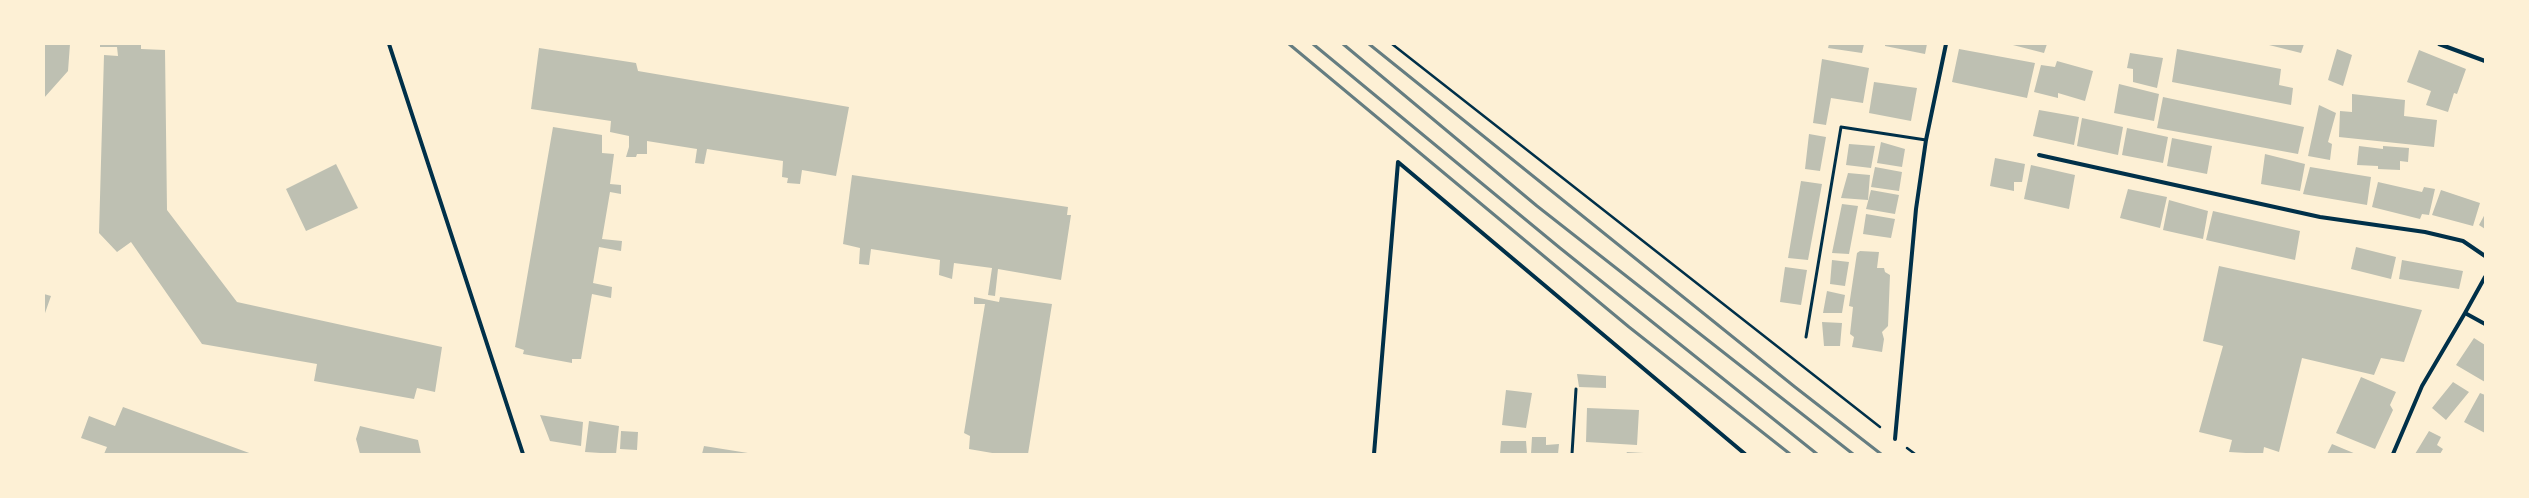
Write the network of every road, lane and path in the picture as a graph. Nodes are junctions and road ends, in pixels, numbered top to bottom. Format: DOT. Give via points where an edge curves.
graph roads {
  1 [pos="389,44"];
  2 [pos="1392,44"];
  3 [pos="1946,44"];
  4 [pos="2439,44"];
  5 [pos="2485,61"];
  6 [pos="1926,140"];
  7 [pos="2039,156"];
  8 [pos="2485,256"];
  9 [pos="2485,277"];
  10 [pos="2465,313"];
  11 [pos="2485,324"];
  12 [pos="1806,337"];
  13 [pos="1576,389"];
  14 [pos="1895,439"];
  15 [pos="523,454"];
  16 [pos="1374,454"];
  17 [pos="1572,454"];
  18 [pos="1745,454"];
  19 [pos="1915,454"];
  20 [pos="2393,454"];
  1 -- 15 [label="street"];
  2 -- 14 [label="path"];
  3 -- 6 [label="street"];
  4 -- 5 [label="street"];
  6 -- 12 [label="lane" via="1841,127"];
  6 -- 14 [label="street" via="1916,209"];
  7 -- 8 [label="street" via="2320,217 2425,232 2463,241"];
  9 -- 10 [label="street"];
  10 -- 11 [label="street"];
  10 -- 20 [label="street" via="2422,386"];
  13 -- 17 [label="lane"];
  14 -- 19 [label="path"];
  16 -- 18 [label="street" via="1398,162"];
}
